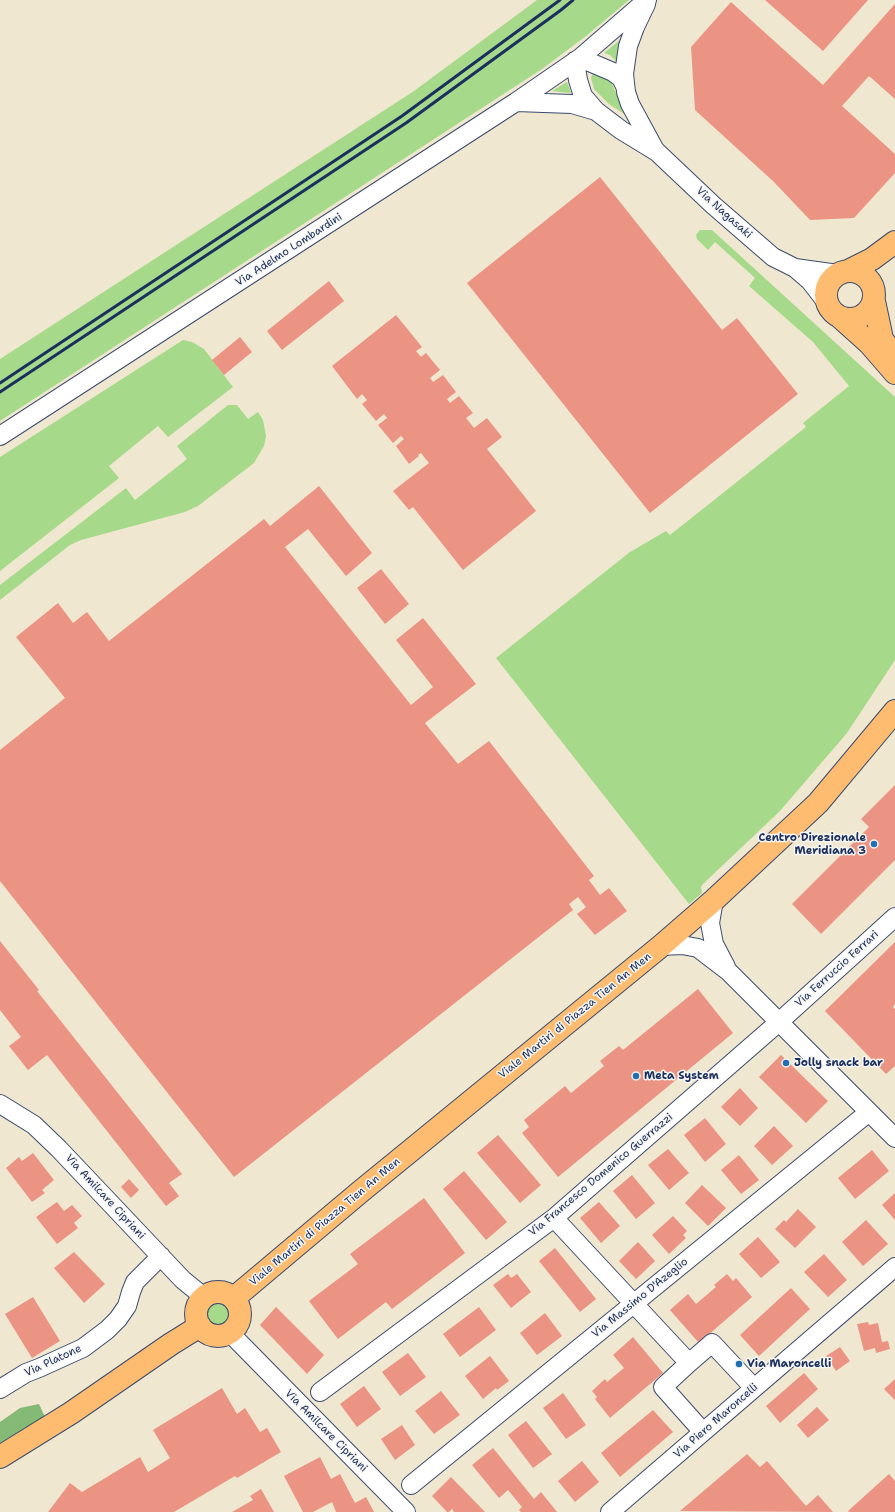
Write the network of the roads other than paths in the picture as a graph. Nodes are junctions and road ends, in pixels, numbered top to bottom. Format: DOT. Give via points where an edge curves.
graph roads {
  1 [pos="648,0"];
  2 [pos="578,59"];
  3 [pos="625,86"];
  4 [pos="516,102"];
  5 [pos="596,111"];
  6 [pos="657,152"];
  7 [pos="895,242"];
  8 [pos="895,249"];
  9 [pos="795,268"];
  10 [pos="844,272"];
  11 [pos="874,296"];
  12 [pos="834,310"];
  13 [pos="895,357"];
  14 [pos="895,373"];
  15 [pos="0,436"];
  16 [pos="895,711"];
  17 [pos="714,900"];
  18 [pos="895,917"];
  19 [pos="661,946"];
  20 [pos="728,971"];
  21 [pos="779,1022"];
  22 [pos="0,1104"];
  23 [pos="869,1112"];
  24 [pos="895,1138"];
  25 [pos="554,1218"];
  26 [pos="161,1256"];
  27 [pos="895,1266"];
  28 [pos="204,1297"];
  29 [pos="234,1298"];
  30 [pos="633,1303"];
  31 [pos="200,1326"];
  32 [pos="230,1333"];
  33 [pos="689,1363"];
  34 [pos="754,1388"];
  35 [pos="0,1389"];
  36 [pos="320,1392"];
  37 [pos="704,1432"];
  38 [pos="0,1458"];
  39 [pos="411,1484"];
  40 [pos="406,1512"];
  41 [pos="610,1512"];
  1 -- 2 [label="street, Via Adelmo Lombardini"];
  1 -- 3 [label="street, Via Nagasaki" via="628,46"];
  2 -- 3 [label="street, Via Nagasaki" via="613,72 621,78"];
  2 -- 4 [label="street, Via Adelmo Lombardini"];
  2 -- 5 [label="street, Via Nagasaki" via="578,80 583,96"];
  3 -- 6 [label="street, Via Nagasaki" via="630,104"];
  4 -- 5 [label="street, Via Nagasaki" via="572,104"];
  4 -- 15 [label="street, Via Adelmo Lombardini"];
  5 -- 6 [label="street, Via Nagasaki"];
  6 -- 9 [label="street, Via Nagasaki" via="713,205 773,256"];
  7 -- 10 [label="main road" via="872,259"];
  8 -- 11 [label="main road"];
  9 -- 10 [label="street, Via Nagasaki"];
  9 -- 12 [label="street, Via Nagasaki" via="810,281"];
  10 -- 11 [label="main road, Via Nagasaki" via="858,272 865,276 871,281"];
  10 -- 12 [label="main road" via="832,279 827,286 826,295"];
  11 -- 12 [label="main road" via="870,309 860,316 848,319"];
  11 -- 13 [label="main road, Via Nagasaki" via="882,339"];
  12 -- 14 [label="main road, Via Nagasaki"];
  16 -- 17 [label="main road, Viale Martiri di Piazza Tien An Men" via="818,803"];
  17 -- 19 [label="main road, Viale Martiri di Piazza Tien An Men"];
  17 -- 20 [label="street" via="710,923 714,944"];
  18 -- 21 [label="street, Via Ferruccio Ferrari"];
  19 -- 20 [label="street" via="682,945 698,948"];
  19 -- 29 [label="main road, Viale Martiri di Piazza Tien An Men"];
  20 -- 21 [label="street"];
  21 -- 23 [label="street"];
  21 -- 25 [label="street, Via Francesco Domenico Guerrazzi"];
  22 -- 26 [label="street, Via Amilcare Cipriani" via="34,1125"];
  23 -- 24 [label="street"];
  23 -- 30 [label="street, Via Massimo D'Azeglio"];
  25 -- 30 [label="street"];
  25 -- 36 [label="street, Via Francesco Domenico Guerrazzi"];
  26 -- 28 [label="street, Via Amilcare Cipriani" via="183,1280"];
  26 -- 35 [label="street, Via Platone" via="136,1282 130,1292 127,1306 107,1330 83,1348 26,1373"];
  27 -- 34 [label="street, Via Piero Maroncelli"];
  28 -- 29 [label="main road" via="217,1292"];
  28 -- 31 [label="main road" via="197,1308"];
  29 -- 32 [label="main road" via="238,1303 240,1316"];
  30 -- 33 [label="street"];
  30 -- 39 [label="street, Via Massimo D'Azeglio"];
  31 -- 32 [label="main road" via="217,1336"];
  31 -- 38 [label="main road"];
  32 -- 40 [label="street, Via Amilcare Cipriani"];
  33 -- 34 [label="street" via="712,1343"];
  33 -- 37 [label="street" via="663,1387"];
  34 -- 37 [label="street, Via Piero Maroncelli"];
  37 -- 41 [label="street, Via Piero Maroncelli"];
}
